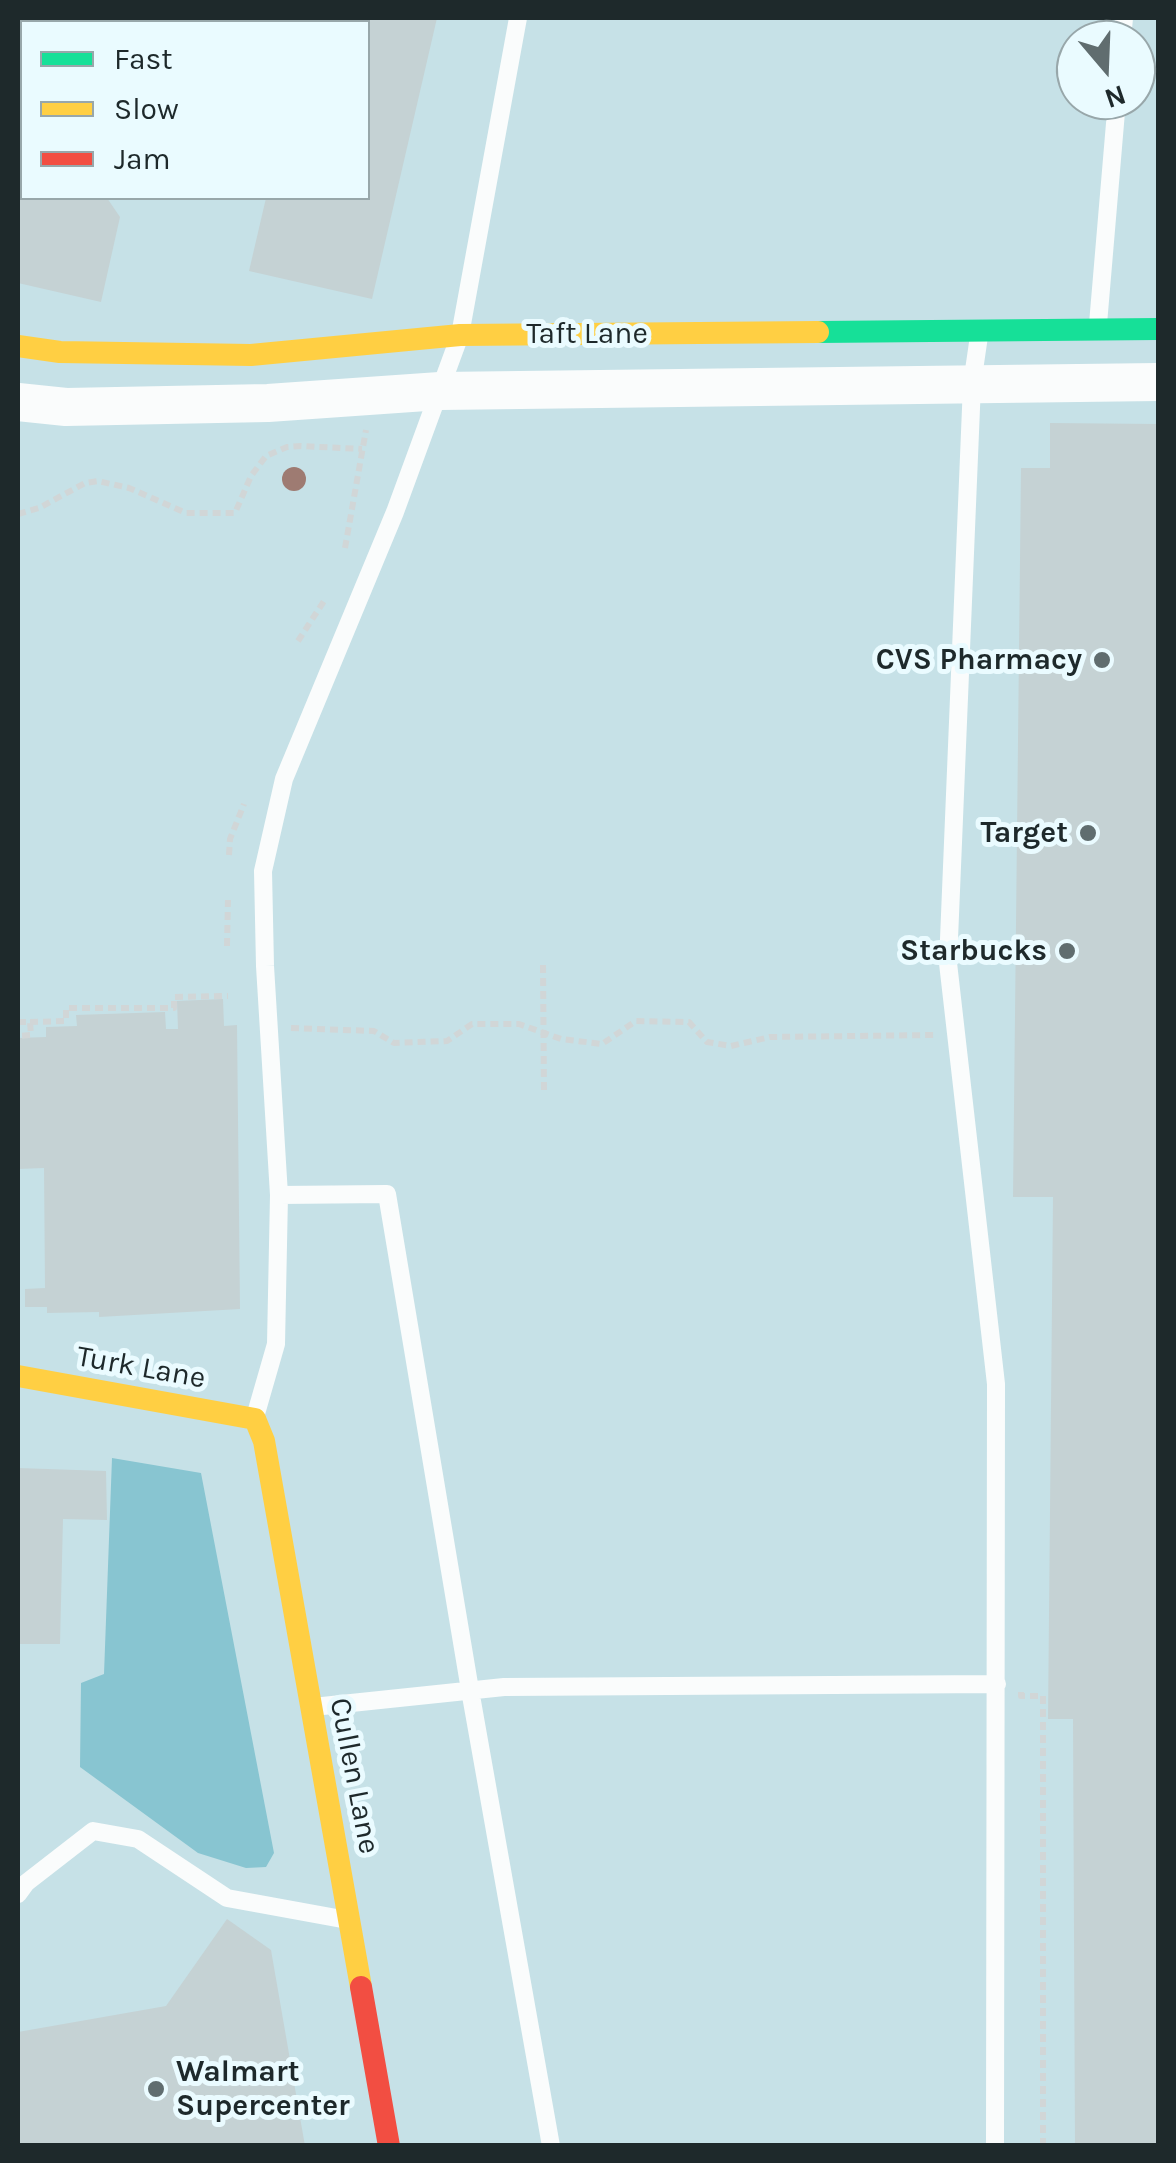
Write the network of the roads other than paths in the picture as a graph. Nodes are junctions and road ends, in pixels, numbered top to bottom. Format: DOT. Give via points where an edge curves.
graph roads {
  1 [pos="518,18"];
  2 [pos="1115,120"];
  3 [pos="1158,329"];
  4 [pos="980,330"];
  5 [pos="1098,330"];
  6 [pos="460,334"];
  7 [pos="18,346"];
  8 [pos="1158,382"];
  9 [pos="972,384"];
  10 [pos="440,390"];
  11 [pos="18,402"];
  12 [pos="279,1196"];
  13 [pos="18,1376"];
  14 [pos="255,1419"];
  15 [pos="997,1684"];
  16 [pos="470,1690"];
  17 [pos="311,1708"];
  18 [pos="18,1894"];
  19 [pos="351,1921"];
  20 [pos="389,2146"];
  21 [pos="551,2146"];
  22 [pos="995,2146"];
  1 -- 6 [label="lane"];
  2 -- 5 [label="lane"];
  3 -- 5 [label="street, Taft Lane"];
  4 -- 5 [label="street, Taft Lane"];
  4 -- 6 [label="street, Taft Lane"];
  4 -- 9 [label="lane"];
  6 -- 7 [label="street, Taft Lane" via="251,356"];
  6 -- 10 [label="lane"];
  8 -- 9 [label="street, Taft Lane"];
  9 -- 10 [label="street, Taft Lane"];
  9 -- 15 [label="lane" via="948,962 996,1384"];
  10 -- 11 [label="street, Taft Lane" via="268,403"];
  10 -- 12 [label="lane" via="284,779 263,871"];
  12 -- 14 [label="lane" via="276,1344"];
  12 -- 16 [label="lane" via="387,1194"];
  13 -- 14 [label="street, Turk Lane"];
  14 -- 17 [label="street, Cullen Lane"];
  15 -- 16 [label="lane"];
  15 -- 22 [label="lane"];
  16 -- 17 [label="lane"];
  16 -- 21 [label="lane"];
  17 -- 19 [label="street, Cullen Lane"];
  18 -- 19 [label="lane" via="93,1831 138,1839 227,1898"];
  19 -- 20 [label="street, Cullen Lane"];
}
